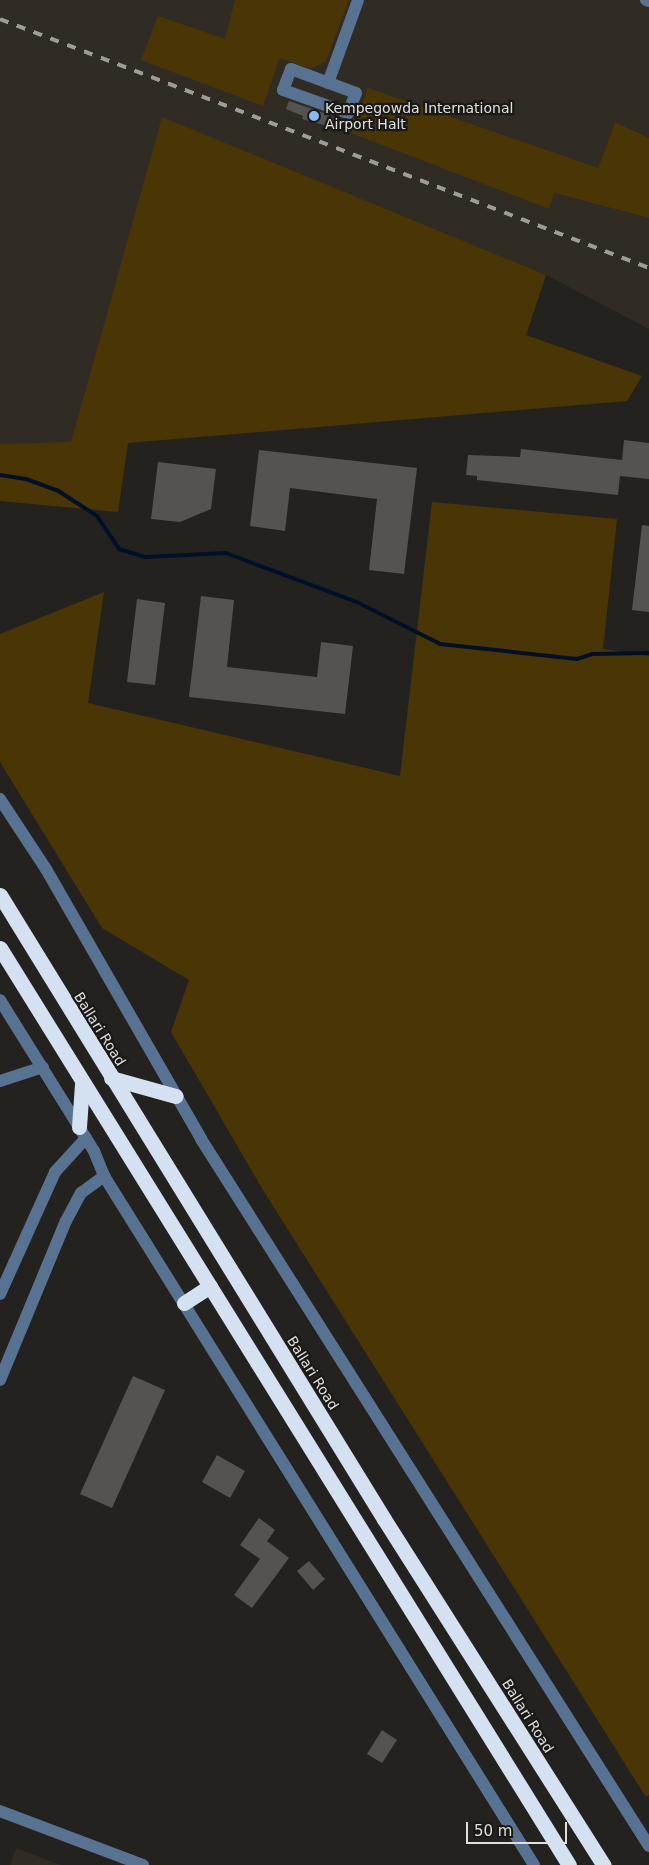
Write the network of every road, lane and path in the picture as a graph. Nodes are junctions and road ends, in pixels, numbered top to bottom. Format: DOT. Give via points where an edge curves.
graph roads {
  1 [pos="358,0"];
  2 [pos="328,83"];
  3 [pos="0,799"];
  4 [pos="0,895"];
  5 [pos="0,948"];
  6 [pos="0,1000"];
  7 [pos="43,1066"];
  8 [pos="112,1078"];
  9 [pos="0,1080"];
  10 [pos="82,1084"];
  11 [pos="176,1096"];
  12 [pos="82,1133"];
  13 [pos="104,1176"];
  14 [pos="210,1286"];
  15 [pos="0,1294"];
  16 [pos="184,1303"];
  17 [pos="0,1380"];
  18 [pos="1,1815"];
  19 [pos="649,1846"];
  20 [pos="143,1865"];
  21 [pos="534,1865"];
  22 [pos="569,1865"];
  23 [pos="604,1865"];
  1 -- 2 [label="street"];
  2 -- 2 [label="street" via="290,70 283,90 348,113 356,93"];
  3 -- 11 [label="street" via="46,869"];
  4 -- 8 [label="highway, Ballari Road"];
  5 -- 10 [label="highway"];
  6 -- 7 [label="street"];
  7 -- 9 [label="street"];
  7 -- 12 [label="street"];
  8 -- 11 [label="highway"];
  8 -- 23 [label="highway, Ballari Road"];
  10 -- 12 [label="highway"];
  10 -- 14 [label="highway"];
  11 -- 19 [label="street" via="391,1443"];
  12 -- 13 [label="street"];
  12 -- 15 [label="street" via="55,1172"];
  13 -- 16 [label="street"];
  13 -- 17 [label="street" via="81,1193 66,1221"];
  14 -- 16 [label="highway"];
  14 -- 22 [label="highway"];
  16 -- 21 [label="street"];
  18 -- 20 [label="street"];
}
